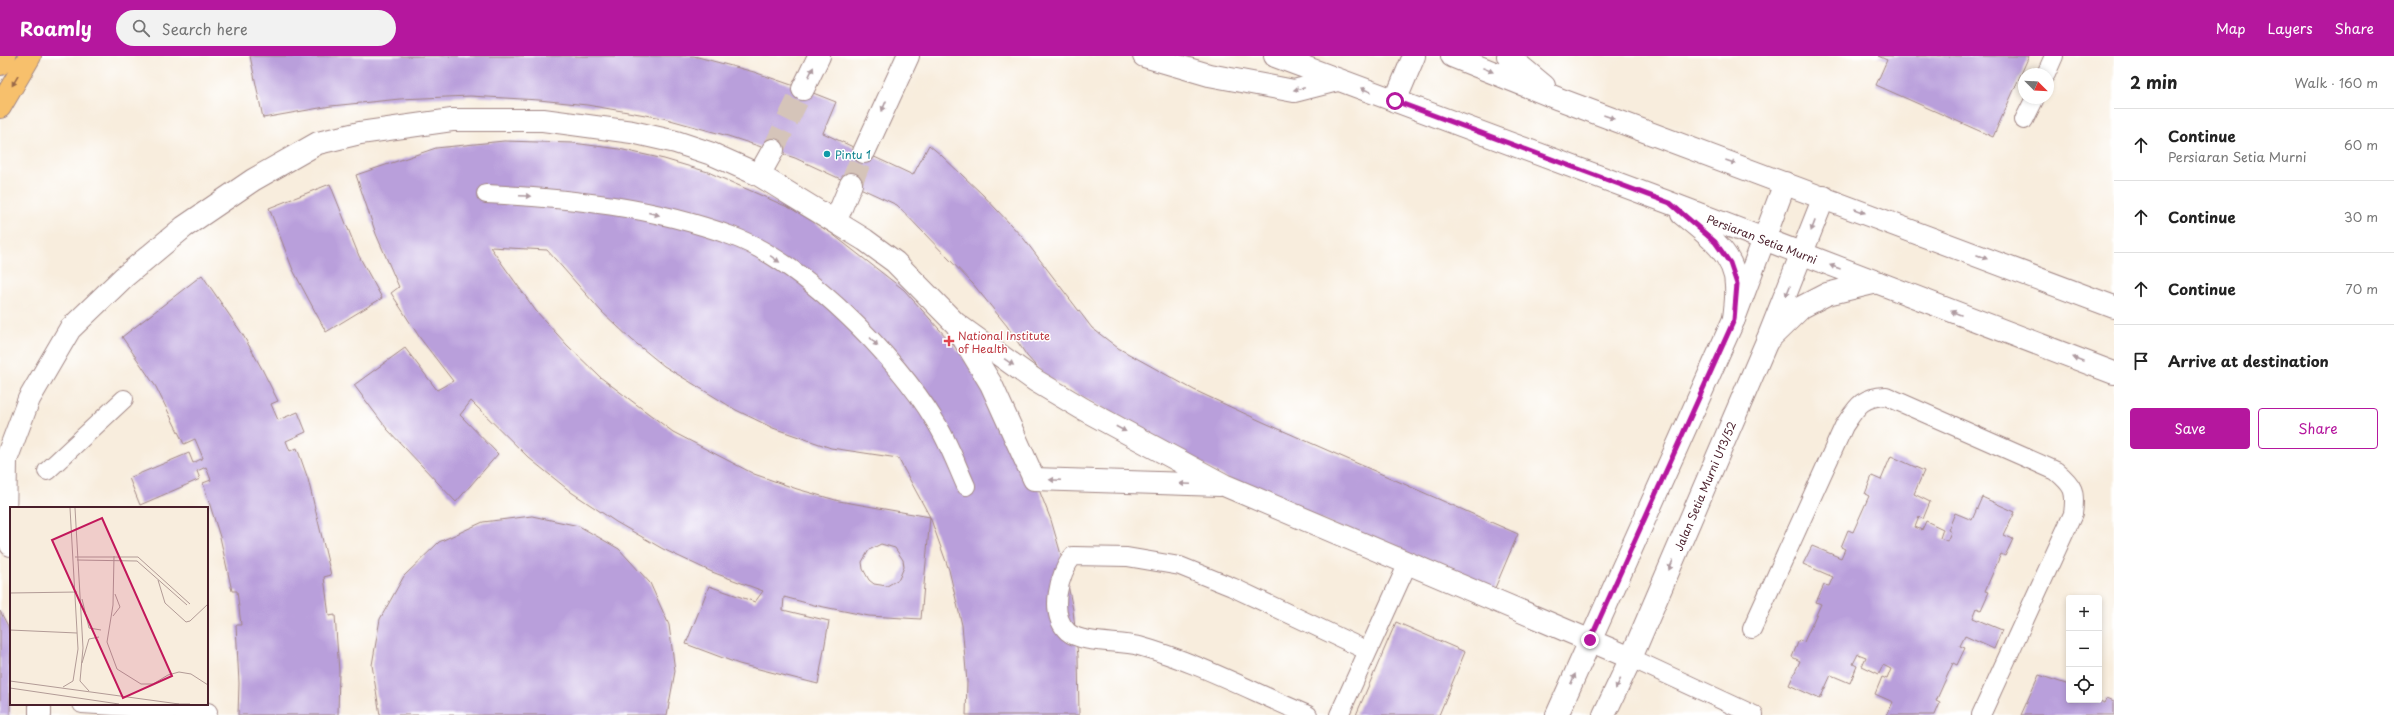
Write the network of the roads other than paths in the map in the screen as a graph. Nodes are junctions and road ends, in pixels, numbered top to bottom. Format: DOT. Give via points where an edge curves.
graph roads {
  1 [pos="5,56"];
  2 [pos="30,56"];
  3 [pos="819,56"];
  4 [pos="908,56"];
  5 [pos="1144,56"];
  6 [pos="1275,56"];
  7 [pos="1414,56"];
  8 [pos="1452,56"];
  9 [pos="1508,56"];
  10 [pos="2054,56"];
  11 [pos="0,64"];
  12 [pos="2049,68"];
  13 [pos="1336,80"];
  14 [pos="803,89"];
  15 [pos="1559,99"];
  16 [pos="1395,101"];
  17 [pos="2032,104"];
  18 [pos="0,107"];
  19 [pos="2024,120"];
  20 [pos="773,150"];
  21 [pos="864,152"];
  22 [pos="759,175"];
  23 [pos="1785,182"];
  24 [pos="851,184"];
  25 [pos="486,194"];
  26 [pos="1824,197"];
  27 [pos="1670,203"];
  28 [pos="836,220"];
  29 [pos="1764,240"];
  30 [pos="1802,255"];
  31 [pos="1877,282"];
  32 [pos="2114,307"];
  33 [pos="1734,320"];
  34 [pos="955,323"];
  35 [pos="1767,341"];
  36 [pos="2114,373"];
  37 [pos="124,399"];
  38 [pos="47,471"];
  39 [pos="1224,485"];
  40 [pos="966,486"];
  41 [pos="10,543"];
  42 [pos="1408,563"];
  43 [pos="1752,630"];
  44 [pos="1590,640"];
  45 [pos="1368,651"];
  46 [pos="1631,658"];
  47 [pos="98,705"];
  48 [pos="208,712"];
  49 [pos="1308,715"];
  50 [pos="1339,715"];
  51 [pos="1557,715"];
  52 [pos="1604,715"];
  53 [pos="1754,715"];
  54 [pos="1981,715"];
  1 -- 11 [label="highway"];
  2 -- 18 [label="highway, one-way"];
  14 -- 3 [label="street, one-way"];
  4 -- 21 [label="street, one-way"];
  13 -- 5 [label="street, one-way" via="1294,91 1209,74"];
  6 -- 13 [label="street, Persiaran Setia Murni"];
  7 -- 16 [label="street"];
  8 -- 15 [label="street, one-way"];
  9 -- 15 [label="street"];
  10 -- 12 [label="lane"];
  16 -- 13 [label="street, Persiaran Setia Murni, one-way"];
  15 -- 23 [label="street, one-way"];
  16 -- 27 [label="street, Persiaran Setia Murni"];
  17 -- 19 [label="lane"];
  20 -- 22 [label="street"];
  22 -- 28 [label="street"];
  22 -- 41 [label="street" via="712,154 676,142 617,130 543,120 452,120 360,133 318,143 253,180 184,227 124,277 70,329 29,400 6,460 5,526"];
  23 -- 26 [label="street"];
  23 -- 29 [label="street"];
  24 -- 28 [label="street"];
  25 -- 40 [label="lane, one-way" via="558,198 642,211 734,237 769,255 838,308 903,374 936,421"];
  26 -- 30 [label="street, Jalan Setia Murni U13/52, one-way"];
  26 -- 32 [label="street, one-way"];
  27 -- 29 [label="street, Persiaran Setia Murni"];
  27 -- 33 [label="street" via="1715,242 1730,263 1737,284"];
  28 -- 34 [label="street" via="896,262"];
  29 -- 30 [label="street, Persiaran Setia Murni"];
  29 -- 33 [label="street"];
  31 -- 30 [label="street, Persiaran Setia Murni, one-way"];
  30 -- 35 [label="street, Jalan Setia Murni U13/52, one-way"];
  31 -- 35 [label="street" via="1827,294 1802,307"];
  36 -- 31 [label="street, Persiaran Setia Murni, one-way"];
  33 -- 44 [label="street"];
  34 -- 39 [label="street, one-way" via="1036,381"];
  39 -- 34 [label="street, one-way" via="1034,479 991,384"];
  35 -- 46 [label="street, Jalan Setia Murni U13/52, one-way"];
  37 -- 38 [label="lane"];
  39 -- 42 [label="street"];
  42 -- 44 [label="street"];
  42 -- 45 [label="lane"];
  43 -- 54 [label="lane" via="1844,426 1859,405 1870,397 1886,396 2056,471 2071,484 2075,498 2073,514"];
  44 -- 46 [label="street"];
  51 -- 44 [label="street, one-way"];
  45 -- 49 [label="lane" via="1232,587 1180,566 1127,557 1087,554 1073,556 1062,572 1058,589 1059,610 1068,632 1080,638 1124,642 1157,651"];
  45 -- 50 [label="lane"];
  46 -- 52 [label="street, Jalan Setia Murni U13/52, one-way"];
  46 -- 53 [label="lane"];
  47 -- 48 [label="lane"];
}
